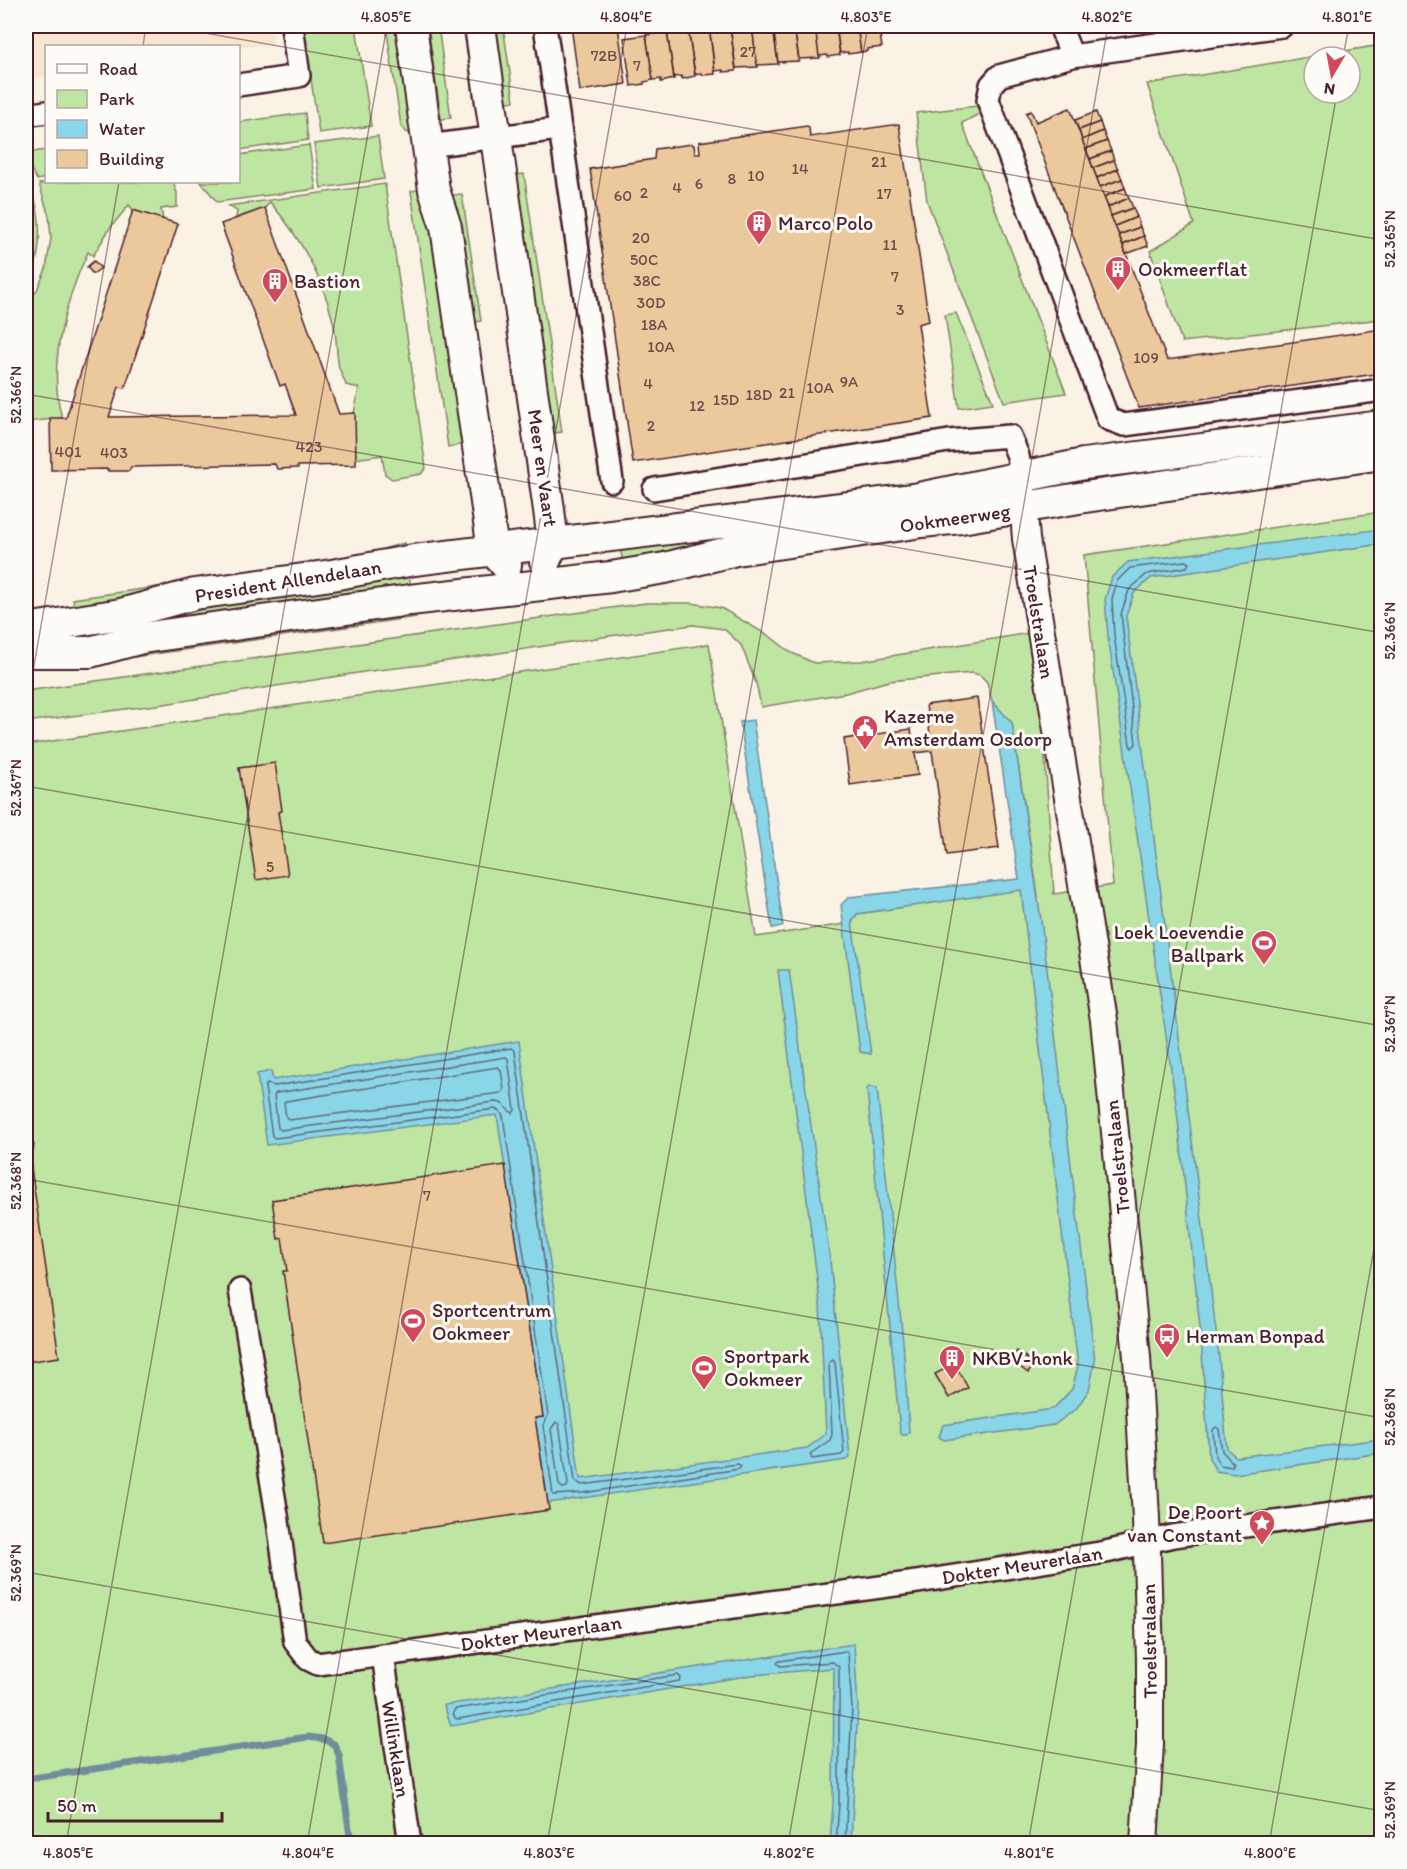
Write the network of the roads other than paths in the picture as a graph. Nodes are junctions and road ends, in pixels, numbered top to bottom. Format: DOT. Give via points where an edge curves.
graph roads {
  1 [pos="292,26"];
  2 [pos="411,26"];
  3 [pos="480,26"];
  4 [pos="545,26"];
  5 [pos="1060,26"];
  6 [pos="1282,26"];
  7 [pos="1072,56"];
  8 [pos="240,85"];
  9 [pos="45,112"];
  10 [pos="26,115"];
  11 [pos="559,129"];
  12 [pos="496,137"];
  13 [pos="428,146"];
  14 [pos="1382,390"];
  15 [pos="1382,426"];
  16 [pos="1382,454"];
  17 [pos="1021,475"];
  18 [pos="612,481"];
  19 [pos="654,489"];
  20 [pos="1023,509"];
  21 [pos="553,543"];
  22 [pos="493,550"];
  23 [pos="529,586"];
  24 [pos="26,628"];
  25 [pos="26,652"];
  26 [pos="240,1290"];
  27 [pos="1382,1507"];
  28 [pos="1147,1542"];
  29 [pos="383,1655"];
  30 [pos="410,1844"];
  31 [pos="1144,1844"];
  1 -- 8 [label="street" via="299,76"];
  2 -- 13 [label="main road"];
  3 -- 12 [label="main road, Meer en Vaart"];
  4 -- 11 [label="street"];
  5 -- 7 [label="street"];
  6 -- 7 [label="street"];
  7 -- 14 [label="street" via="999,76 991,85 988,100 1108,419 1124,425"];
  9 -- 10 [label="street"];
  11 -- 12 [label="street"];
  11 -- 18 [label="street"];
  12 -- 13 [label="street"];
  12 -- 21 [label="main road, Meer en Vaart"];
  13 -- 22 [label="main road" via="434,190 446,227"];
  15 -- 17 [label="main road, Ookmeerweg"];
  16 -- 20 [label="main road, Ookmeerweg"];
  17 -- 19 [label="street, Ookmeerweg" via="1010,436 949,441"];
  17 -- 20 [label="street, Troelstralaan"];
  17 -- 21 [label="main road, Ookmeerweg" via="919,498"];
  20 -- 23 [label="main road, Ookmeerweg" via="736,550 665,568"];
  20 -- 28 [label="street, Troelstralaan" via="1104,1020 1137,1357"];
  21 -- 22 [label="main road, President Allendelaan"];
  21 -- 23 [label="main road, Meer en Vaart"];
  22 -- 23 [label="main road"];
  22 -- 24 [label="main road, President Allendelaan" via="195,594 121,614"];
  23 -- 25 [label="main road, President Allendelaan" via="142,638 90,652"];
  26 -- 29 [label="street, Dokter Meurerlaan" via="294,1642 308,1659 318,1664"];
  27 -- 28 [label="street"];
  28 -- 29 [label="street, Dokter Meurerlaan" via="917,1582"];
  28 -- 31 [label="street, Troelstralaan" via="1150,1744"];
  29 -- 30 [label="street, Willinklaan"];
}
